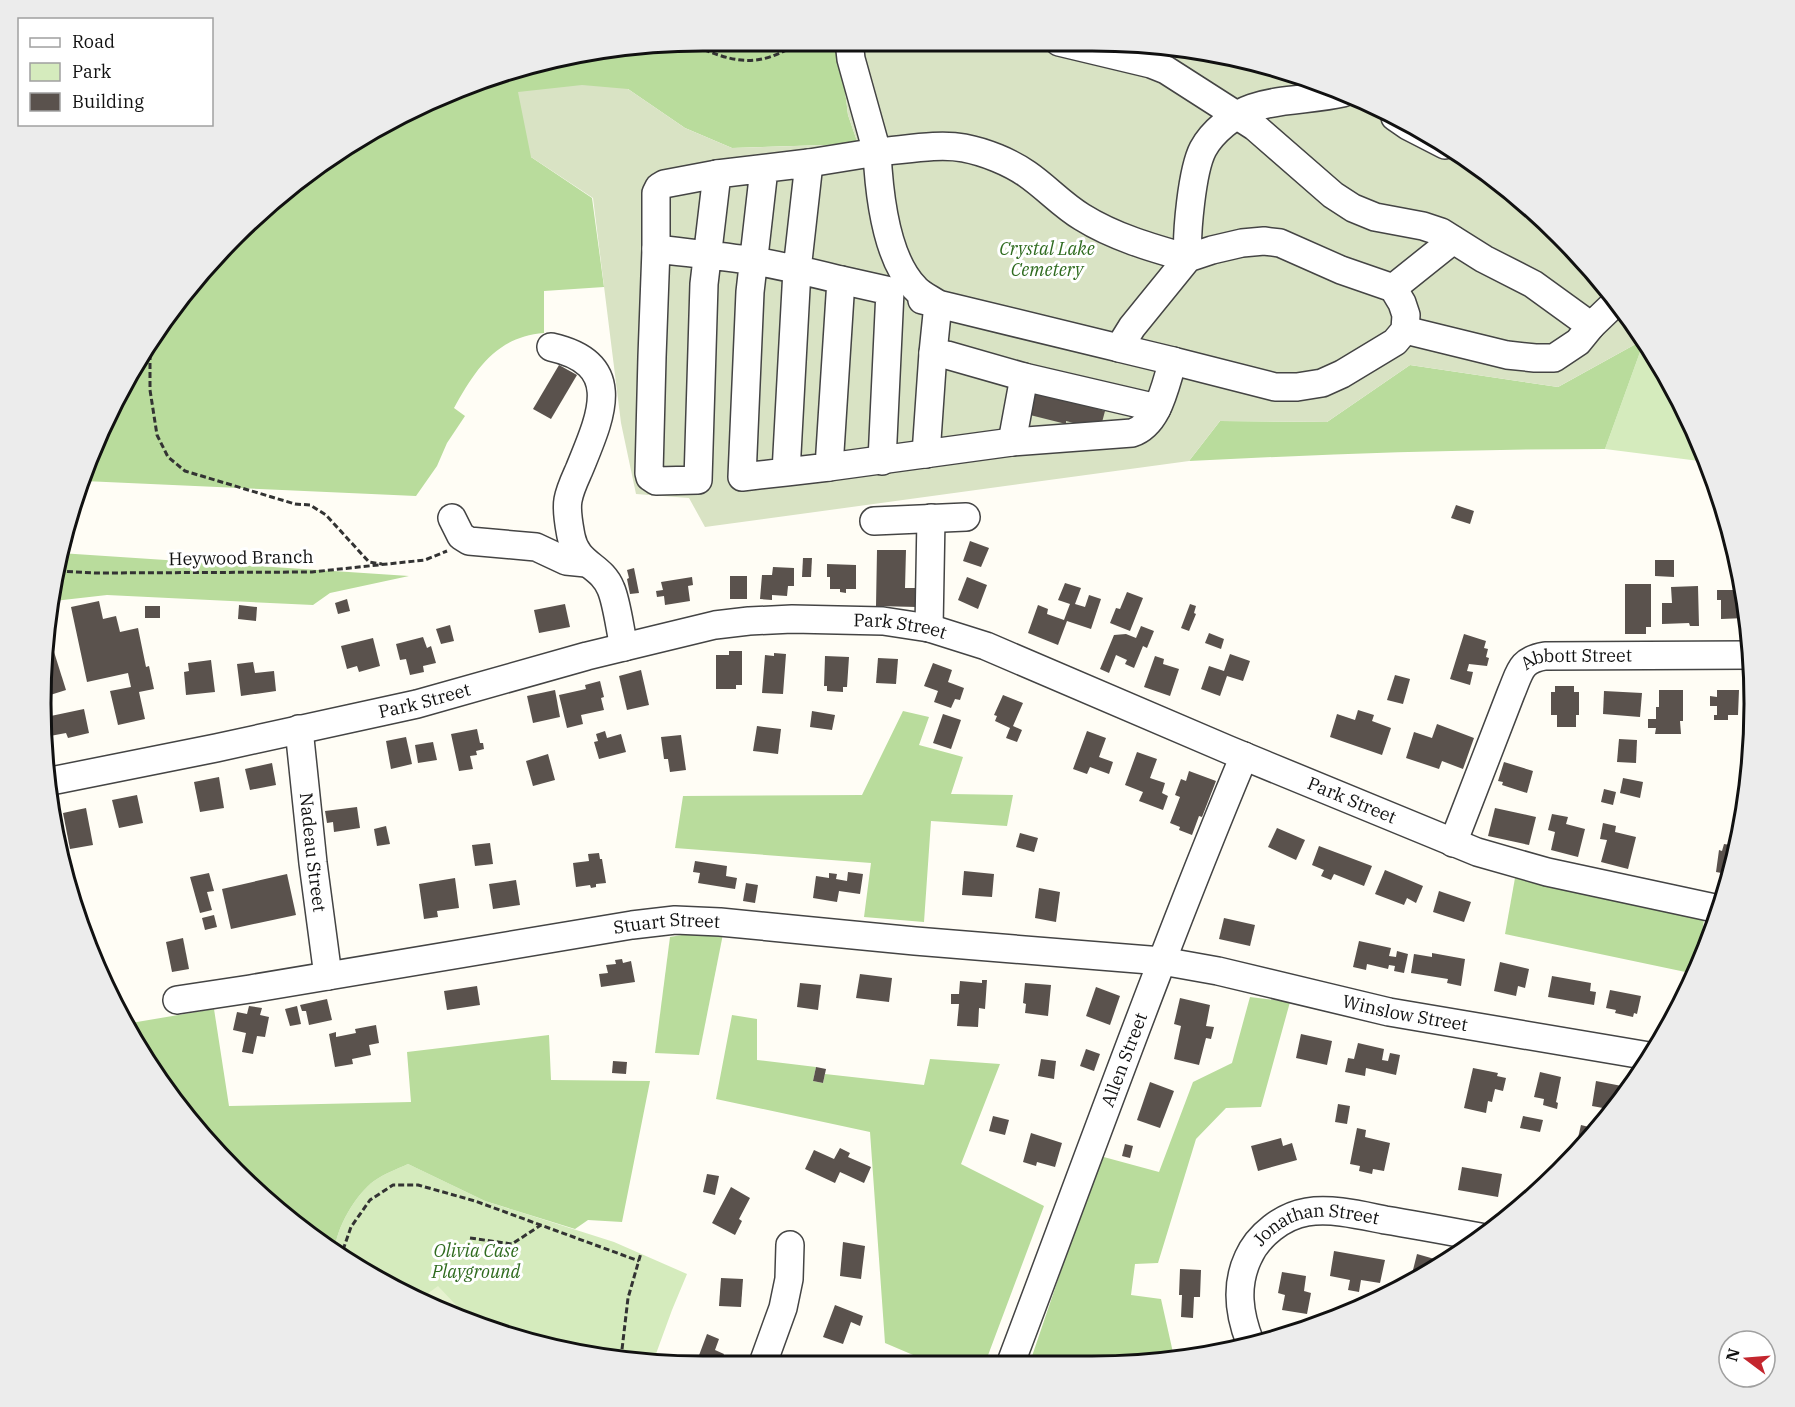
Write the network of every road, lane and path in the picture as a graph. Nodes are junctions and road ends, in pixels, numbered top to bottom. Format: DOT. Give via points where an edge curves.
graph roads {
  1 [pos="707,51"];
  2 [pos="786,51"];
  3 [pos="850,51"];
  4 [pos="1099,51"];
  5 [pos="1329,97"];
  6 [pos="1237,115"];
  7 [pos="877,152"];
  8 [pos="809,163"];
  9 [pos="764,169"];
  10 [pos="717,174"];
  11 [pos="1453,240"];
  12 [pos="656,249"];
  13 [pos="707,255"];
  14 [pos="1188,258"];
  15 [pos="754,261"];
  16 [pos="797,270"];
  17 [pos="842,280"];
  18 [pos="1393,288"];
  19 [pos="890,291"];
  20 [pos="938,304"];
  21 [pos="1610,308"];
  22 [pos="1591,327"];
  23 [pos="1405,330"];
  24 [pos="551,347"];
  25 [pos="1119,348"];
  26 [pos="933,353"];
  27 [pos="150,358"];
  28 [pos="1173,361"];
  29 [pos="1024,377"];
  30 [pos="1157,408"];
  31 [pos="1012,442"];
  32 [pos="926,454"];
  33 [pos="882,461"];
  34 [pos="829,467"];
  35 [pos="786,472"];
  36 [pos="742,477"];
  37 [pos="698,480"];
  38 [pos="966,517"];
  39 [pos="452,518"];
  40 [pos="931,519"];
  41 [pos="874,521"];
  42 [pos="569,524"];
  43 [pos="547,551"];
  44 [pos="424,560"];
  45 [pos="586,563"];
  46 [pos="387,565"];
  47 [pos="65,571"];
  48 [pos="929,628"];
  49 [pos="624,647"];
  50 [pos="1742,655"];
  51 [pos="299,729"];
  52 [pos="1244,756"];
  53 [pos="56,780"];
  54 [pos="1453,843"];
  55 [pos="1711,907"];
  56 [pos="1162,961"];
  57 [pos="328,976"];
  58 [pos="177,1000"];
  59 [pos="1641,1055"];
  60 [pos="541,1225"];
  61 [pos="1469,1235"];
  62 [pos="470,1238"];
  63 [pos="790,1245"];
  64 [pos="344,1248"];
  65 [pos="641,1253"];
  66 [pos="639,1261"];
  67 [pos="1248,1337"];
  68 [pos="622,1350"];
  69 [pos="766,1356"];
  70 [pos="1013,1356"];
  1 -- 2 [label="path" via="743,62"];
  3 -- 7 [label="street"];
  4 -- 6 [label="street" via="1166,70"];
  5 -- 6 [label="street" via="1268,104"];
  6 -- 11 [label="street" via="1353,208 1442,232"];
  6 -- 14 [label="street" via="1212,136 1203,150 1197,168"];
  7 -- 8 [label="street"];
  7 -- 14 [label="street" via="943,147 979,152 1026,174 1081,216 1112,232"];
  7 -- 20 [label="street" via="882,210 899,266 916,289"];
  8 -- 9 [label="street"];
  8 -- 16 [label="street"];
  9 -- 10 [label="street"];
  9 -- 15 [label="street"];
  10 -- 12 [label="street" via="658,187"];
  10 -- 13 [label="street"];
  11 -- 18 [label="street"];
  11 -- 22 [label="street" via="1533,284"];
  12 -- 13 [label="street"];
  12 -- 37 [label="street" via="650,474 656,481"];
  13 -- 15 [label="street"];
  13 -- 37 [label="street"];
  14 -- 18 [label="street" via="1242,243 1280,243"];
  14 -- 25 [label="street"];
  15 -- 16 [label="street"];
  15 -- 36 [label="street"];
  16 -- 17 [label="street"];
  16 -- 35 [label="street"];
  17 -- 19 [label="street"];
  17 -- 34 [label="street"];
  18 -- 23 [label="street" via="1406,315"];
  19 -- 20 [label="street"];
  19 -- 33 [label="street"];
  20 -- 25 [label="street"];
  20 -- 26 [label="street"];
  21 -- 22 [label="street"];
  22 -- 23 [label="street" via="1578,342 1554,358 1507,355"];
  23 -- 28 [label="street" via="1395,342 1342,374 1298,387 1275,387"];
  24 -- 42 [label="street" via="582,359 596,373 602,389 595,430 568,501"];
  25 -- 28 [label="street"];
  26 -- 29 [label="street"];
  26 -- 32 [label="street"];
  27 -- 46 [label="path" via="157,435 168,457 185,471 310,505 326,515 369,562"];
  28 -- 30 [label="street"];
  29 -- 30 [label="street"];
  29 -- 31 [label="street"];
  30 -- 31 [label="street" via="1146,426 1132,433"];
  31 -- 32 [label="street"];
  32 -- 33 [label="street"];
  33 -- 34 [label="street"];
  34 -- 35 [label="street"];
  35 -- 36 [label="street"];
  36 -- 37 [label="street"];
  38 -- 40 [label="street"];
  39 -- 43 [label="street" via="461,536 469,541"];
  40 -- 41 [label="street"];
  40 -- 48 [label="street"];
  42 -- 43 [label="street" via="564,536"];
  42 -- 45 [label="street" via="574,549"];
  43 -- 45 [label="street" via="566,561"];
  44 -- 46 [label="path, Heywood Branch"];
  45 -- 49 [label="street" via="601,573 611,588"];
  46 -- 47 [label="path, Heywood Branch" via="312,572"];
  48 -- 49 [label="street, Park Street" via="883,621 749,621 715,625"];
  48 -- 52 [label="street, Park Street" via="986,646"];
  49 -- 51 [label="street, Park Street" via="417,704"];
  50 -- 54 [label="street, Abbott Street" via="1563,656 1526,662"];
  51 -- 53 [label="street, Park Street"];
  51 -- 57 [label="street, Nadeau Street"];
  52 -- 54 [label="street, Park Street"];
  52 -- 56 [label="street, Allen Street"];
  54 -- 55 [label="street, Park Street" via="1547,872"];
  56 -- 57 [label="street, Stuart Street" via="675,920"];
  56 -- 59 [label="street, Winslow Street" via="1389,1012"];
  56 -- 70 [label="street, Allen Street"];
  57 -- 58 [label="street, Stuart Street"];
  60 -- 62 [label="path" via="512,1244"];
  60 -- 64 [label="path" via="446,1191 393,1185 370,1200 351,1227"];
  60 -- 66 [label="path"];
  61 -- 67 [label="street, Jonathan Street" via="1322,1210 1289,1218 1259,1239 1243,1268 1239,1298"];
  63 -- 69 [label="street" via="783,1308"];
  65 -- 66 [label="path"];
  66 -- 68 [label="path" via="628,1298"];
}
